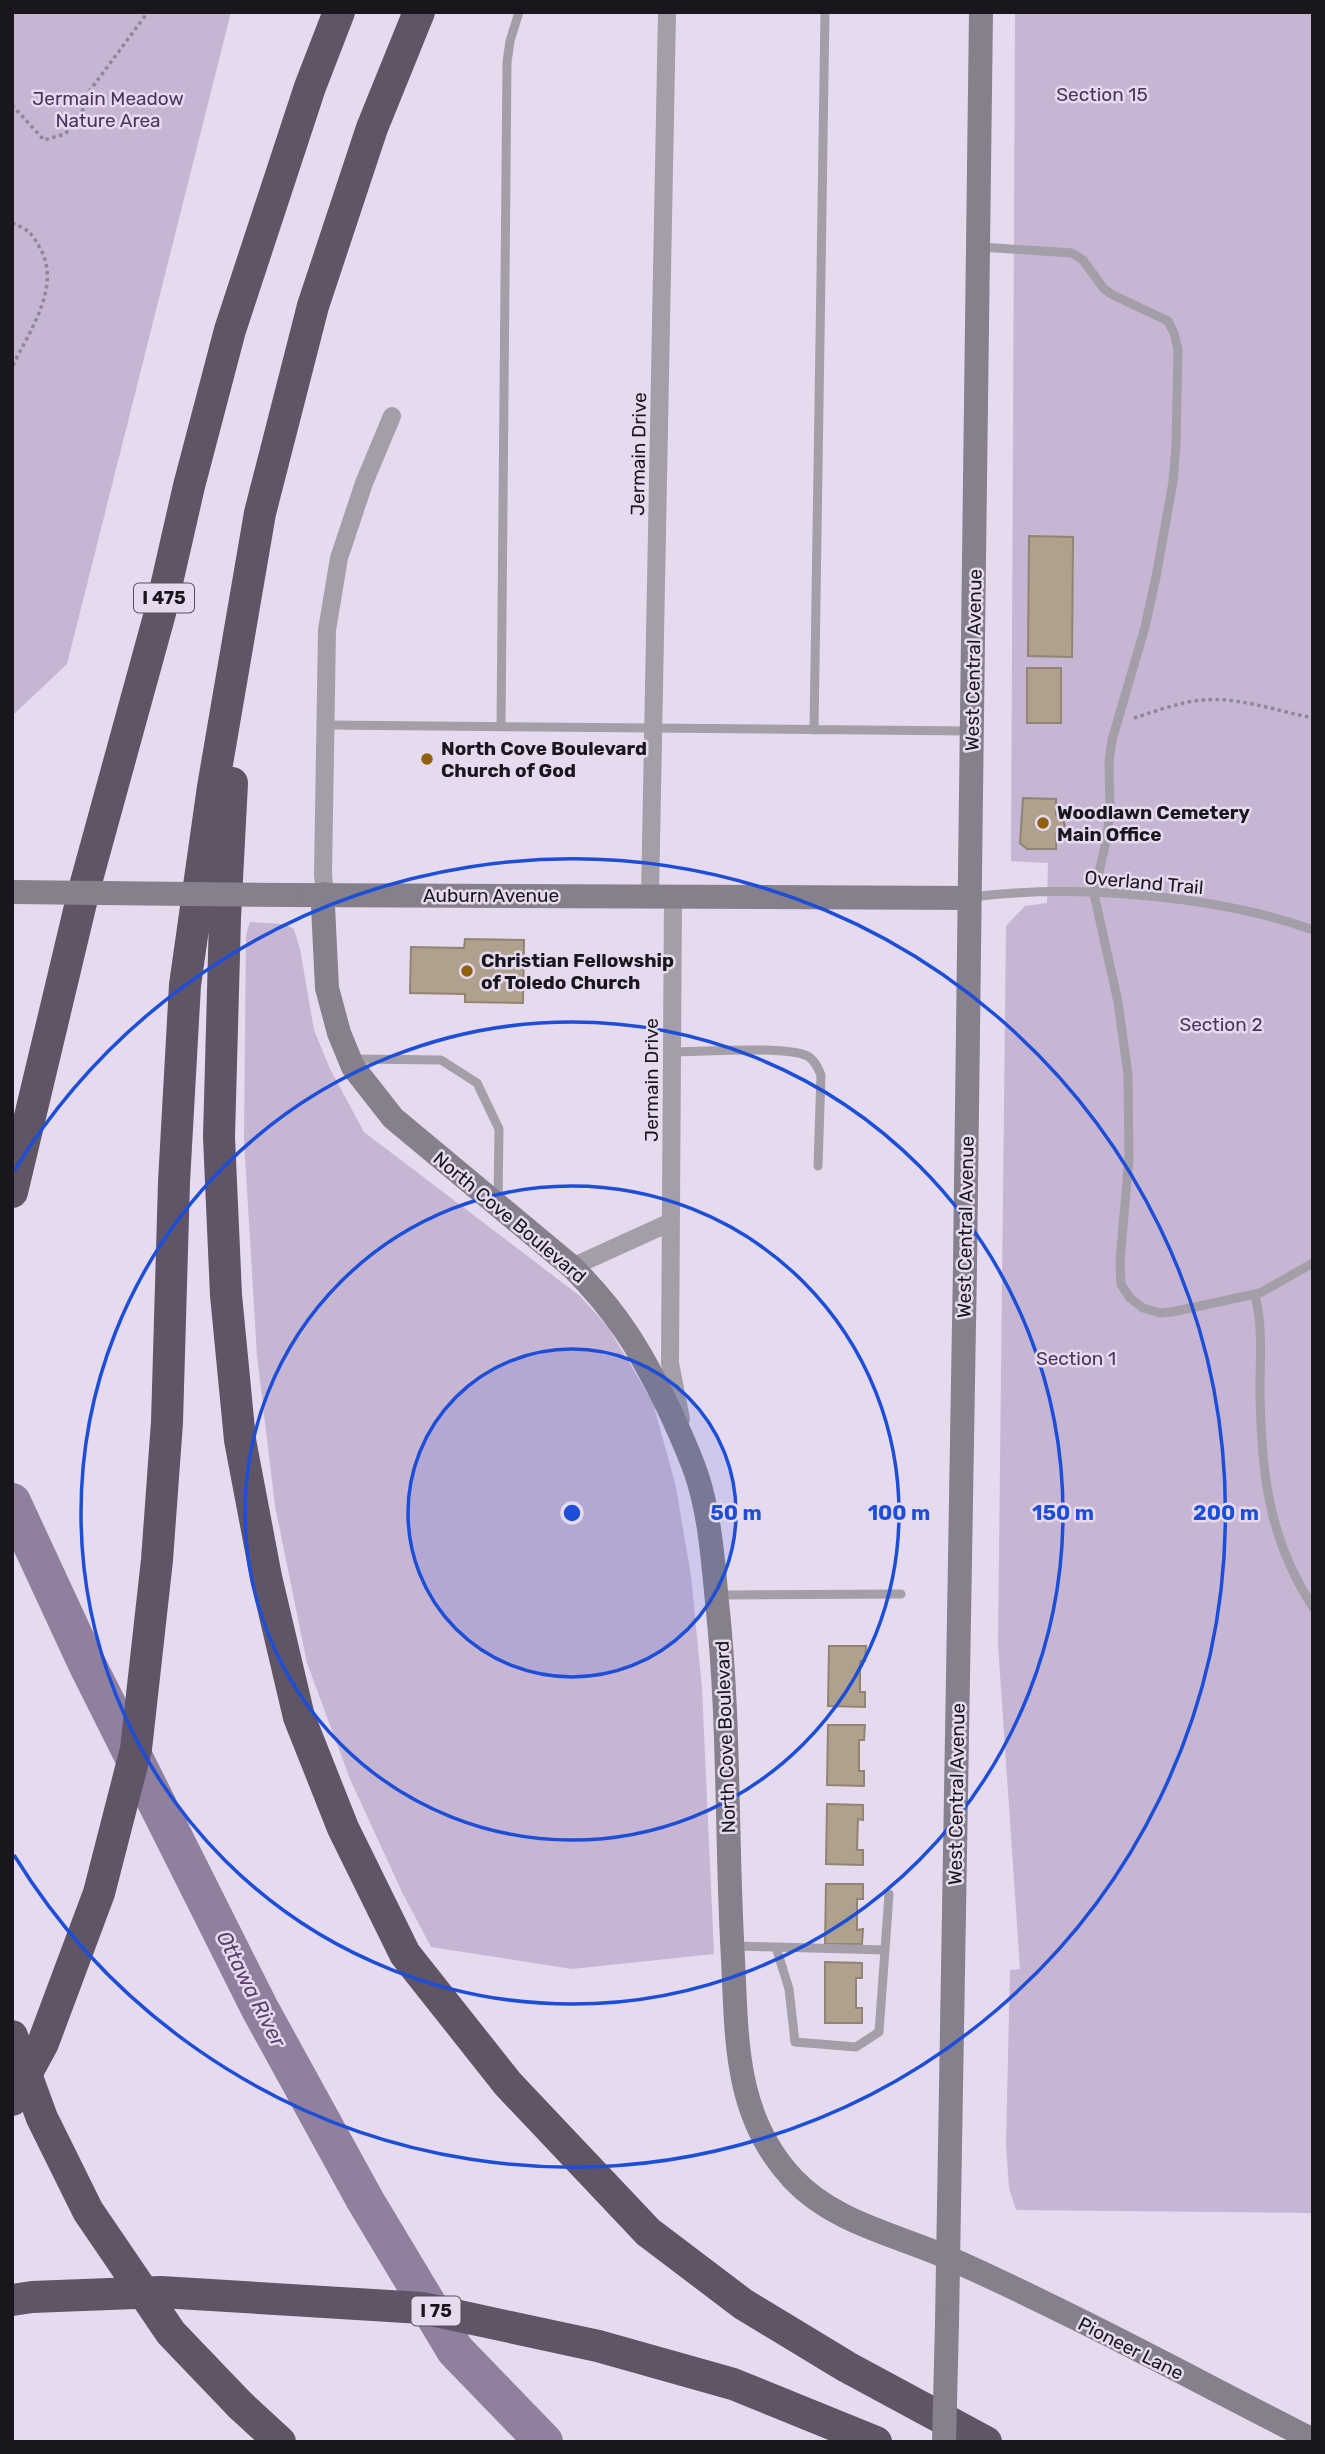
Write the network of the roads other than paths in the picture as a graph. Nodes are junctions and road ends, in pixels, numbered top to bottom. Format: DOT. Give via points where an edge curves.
graph roads {
  1 [pos="339,12"];
  2 [pos="419,12"];
  3 [pos="519,12"];
  4 [pos="667,12"];
  5 [pos="825,12"];
  6 [pos="981,12"];
  7 [pos="978,247"];
  8 [pos="392,416"];
  9 [pos="241,617"];
  10 [pos="327,725"];
  11 [pos="501,727"];
  12 [pos="653,729"];
  13 [pos="814,730"];
  14 [pos="972,731"];
  15 [pos="12,892"];
  16 [pos="325,894"];
  17 [pos="1094,894"];
  18 [pos="661,896"];
  19 [pos="970,898"];
  20 [pos="1313,930"];
  21 [pos="672,1052"];
  22 [pos="350,1059"];
  23 [pos="818,1166"];
  24 [pos="12,1192"];
  25 [pos="498,1205"];
  26 [pos="671,1222"];
  27 [pos="1313,1263"];
  28 [pos="572,1267"];
  29 [pos="1255,1295"];
  30 [pos="686,1447"];
  31 [pos="901,1594"];
  32 [pos="717,1595"];
  33 [pos="1313,1607"];
  34 [pos="889,1894"];
  35 [pos="732,1946"];
  36 [pos="776,1947"];
  37 [pos="886,1950"];
  38 [pos="12,2036"];
  39 [pos="12,2100"];
  40 [pos="948,2258"];
  41 [pos="22,2298"];
  42 [pos="1313,2440"];
  43 [pos="280,2442"];
  44 [pos="876,2442"];
  45 [pos="944,2442"];
  46 [pos="986,2442"];
  1 -- 24 [label="highway, I 475" via="230,330 160,613 84,890"];
  2 -- 9 [label="highway" via="372,128 313,306 260,513"];
  3 -- 11 [label="lane" via="507,62"];
  4 -- 12 [label="street, Jermain Drive"];
  5 -- 13 [label="lane"];
  6 -- 7 [label="street, West Central Avenue"];
  7 -- 14 [label="street, West Central Avenue"];
  7 -- 17 [label="lane" via="1072,253 1091,268 1104,289 1168,321 1174,333 1178,360 1173,482 1145,627 1116,723 1109,762 1107,837"];
  8 -- 10 [label="street, North Cove Boulevard" via="339,558 327,630"];
  9 -- 39 [label="highway" via="185,985 167,1422 136,1749 99,1893 43,2043"];
  9 -- 46 [label="highway" via="219,1123 226,1295 240,1440 266,1577 299,1717 343,1828 405,1954 508,2084 648,2232 743,2304 846,2367"];
  10 -- 11 [label="lane"];
  10 -- 16 [label="street, North Cove Boulevard"];
  11 -- 12 [label="lane"];
  12 -- 13 [label="lane"];
  12 -- 18 [label="street, Jermain Drive"];
  13 -- 14 [label="lane"];
  14 -- 19 [label="street, West Central Avenue"];
  15 -- 16 [label="street, Auburn Avenue, bridge"];
  16 -- 18 [label="street, Auburn Avenue"];
  16 -- 22 [label="street, North Cove Boulevard" via="327,988"];
  17 -- 19 [label="lane, Overland Trail" via="1004,893"];
  17 -- 20 [label="lane, Overland Trail" via="1231,908"];
  17 -- 29 [label="lane" via="1118,1002 1128,1075 1129,1158 1121,1284 1136,1304 1160,1313"];
  18 -- 19 [label="street, Auburn Avenue"];
  18 -- 21 [label="street, Jermain Drive"];
  19 -- 40 [label="street, West Central Avenue"];
  21 -- 23 [label="lane" via="776,1050 809,1057 821,1075"];
  21 -- 26 [label="street, Jermain Drive"];
  22 -- 25 [label="street, North Cove Boulevard" via="393,1118"];
  22 -- 25 [label="lane" via="442,1060 477,1083 499,1129"];
  25 -- 28 [label="street, North Cove Boulevard"];
  26 -- 28 [label="street"];
  26 -- 30 [label="street, Jermain Drive" via="670,1363"];
  27 -- 29 [label="lane"];
  28 -- 30 [label="street, North Cove Boulevard" via="622,1322 649,1367"];
  29 -- 33 [label="lane" via="1267,1494 1282,1546"];
  30 -- 32 [label="street, North Cove Boulevard" via="699,1482"];
  31 -- 32 [label="lane"];
  32 -- 35 [label="street, North Cove Boulevard" via="725,1677"];
  34 -- 37 [label="lane"];
  35 -- 36 [label="lane"];
  35 -- 40 [label="street, North Cove Boulevard" via="741,2079 767,2146 799,2185 844,2216"];
  36 -- 37 [label="lane"];
  36 -- 37 [label="lane" via="789,1989 795,2042 856,2047 879,2032"];
  38 -- 43 [label="highway, bridge" via="42,2118 88,2211 171,2333"];
  40 -- 42 [label="street, Pioneer Lane"];
  40 -- 45 [label="street, West Central Avenue, bridge"];
  41 -- 44 [label="highway, I 75" via="162,2292 422,2308 598,2346 733,2384"];
}
